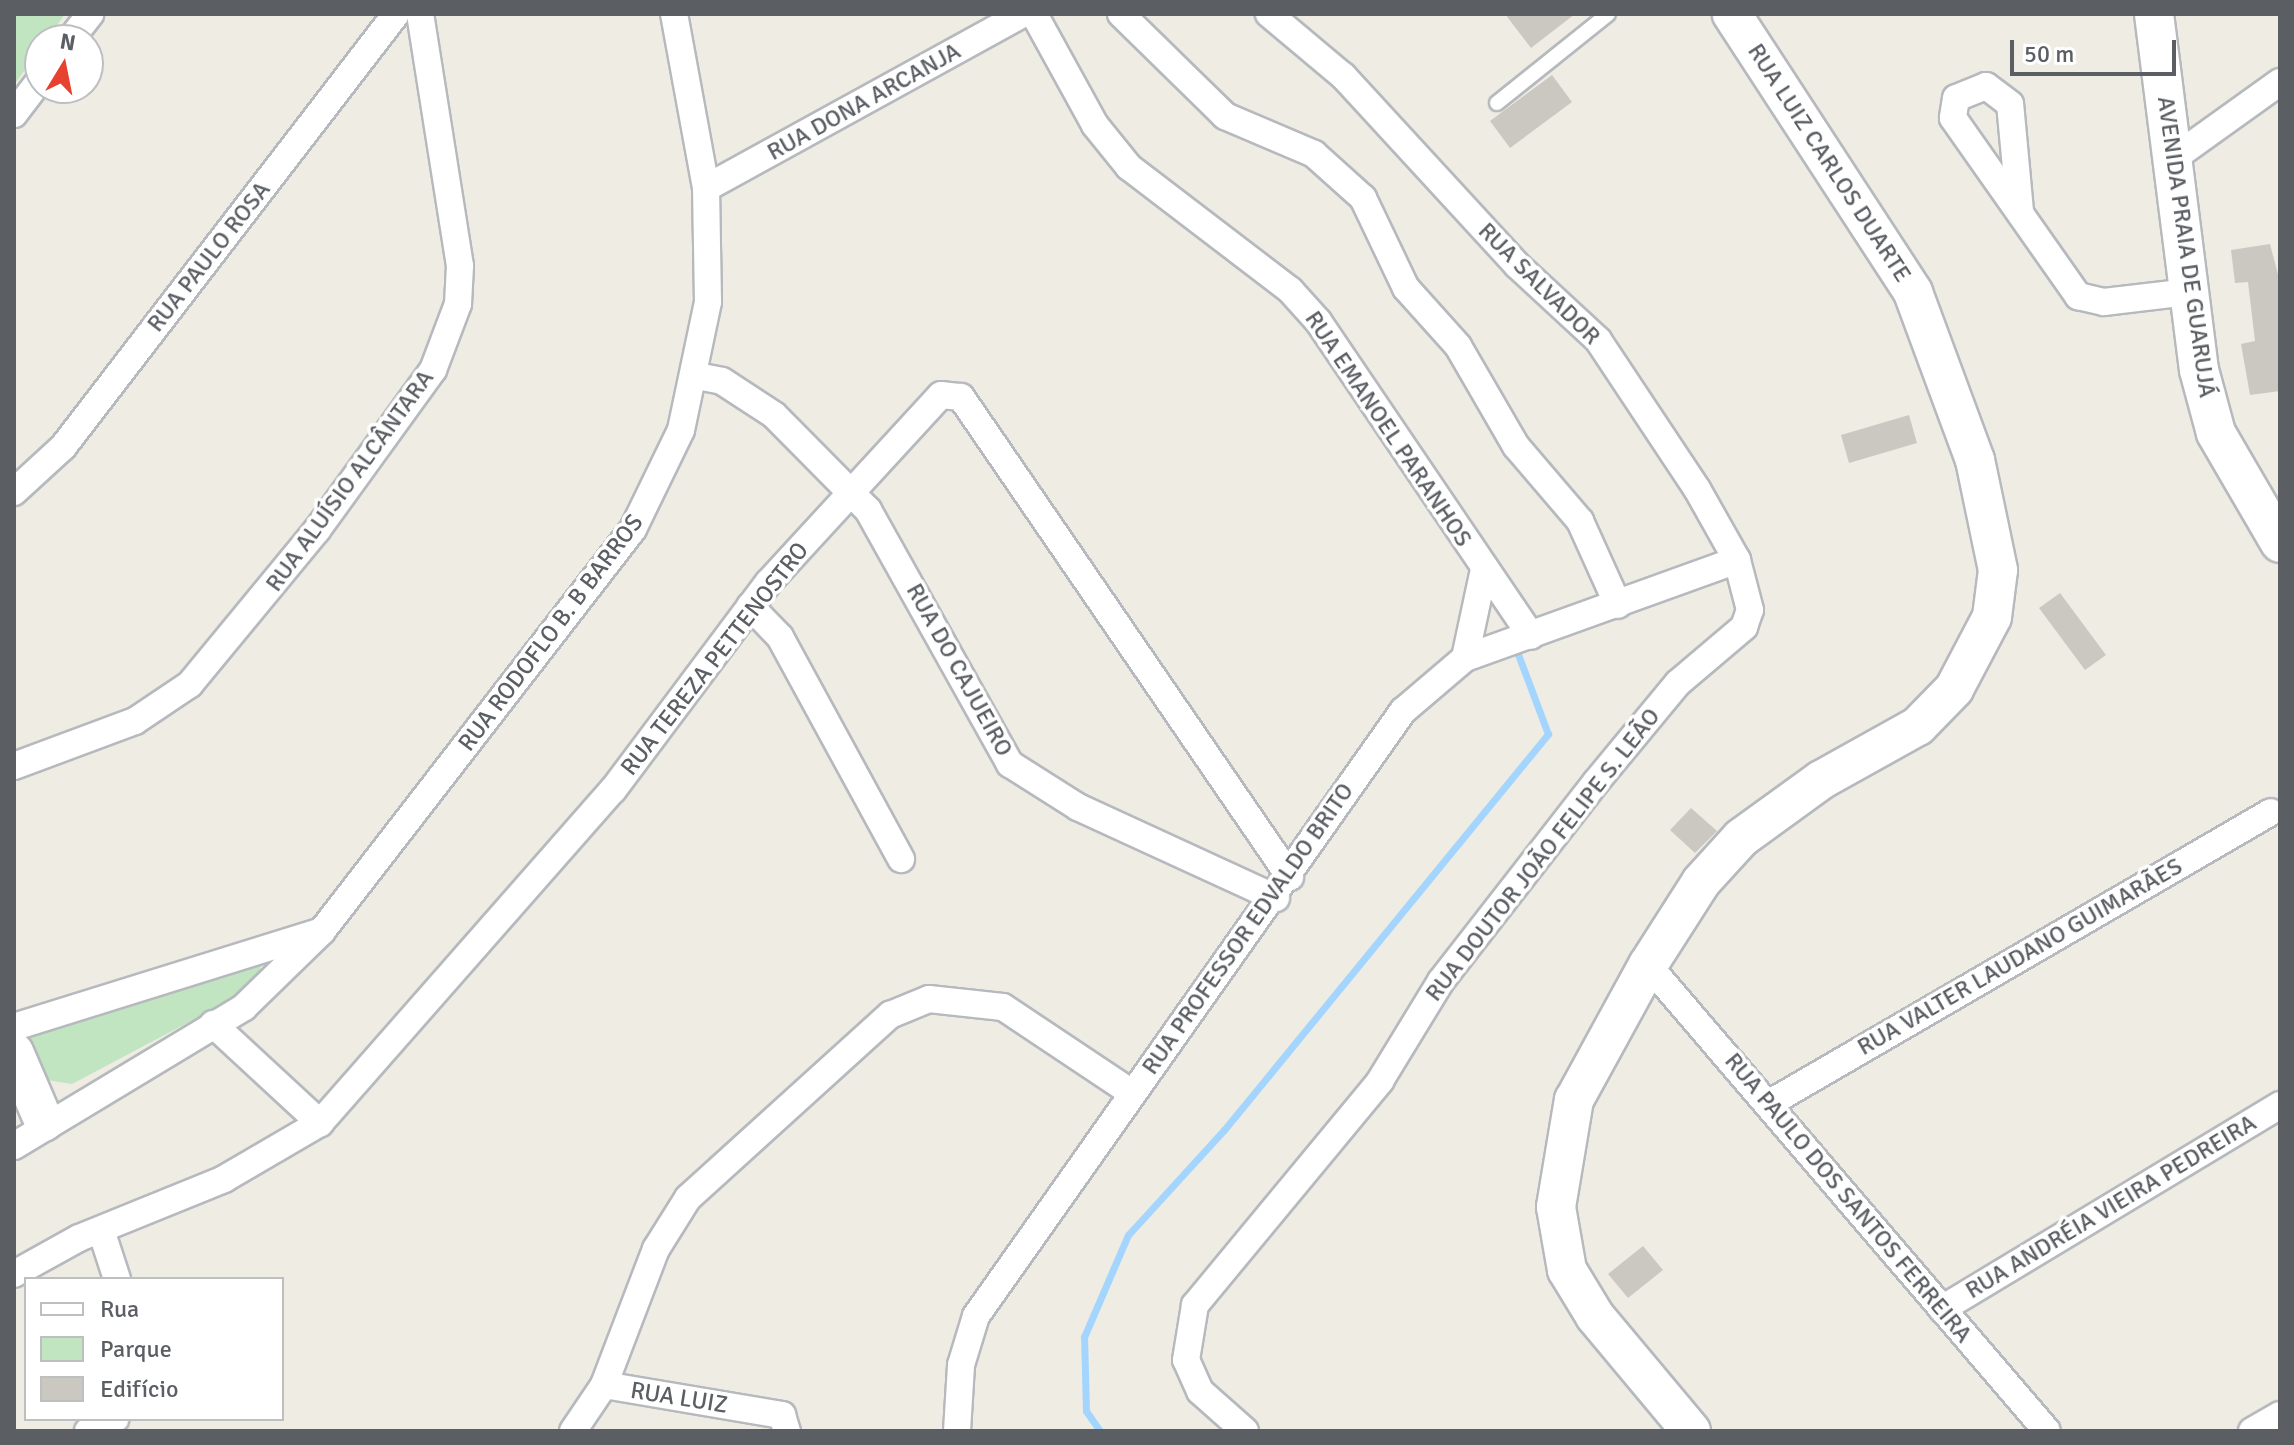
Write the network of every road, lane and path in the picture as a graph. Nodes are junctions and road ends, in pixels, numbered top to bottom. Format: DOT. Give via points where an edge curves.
graph roads {
  1 [pos="396,14"];
  2 [pos="420,14"];
  3 [pos="674,14"];
  4 [pos="1022,14"];
  5 [pos="1034,14"];
  6 [pos="1121,14"];
  7 [pos="1269,14"];
  8 [pos="1608,14"];
  9 [pos="1732,14"];
  10 [pos="2151,19"];
  11 [pos="2280,82"];
  12 [pos="1497,103"];
  13 [pos="2171,160"];
  14 [pos="706,188"];
  15 [pos="2020,211"];
  16 [pos="2189,292"];
  17 [pos="697,376"];
  18 [pos="850,491"];
  19 [pos="14,492"];
  20 [pos="2280,543"];
  21 [pos="1737,560"];
  22 [pos="1484,569"];
  23 [pos="1750,598"];
  24 [pos="1618,605"];
  25 [pos="750,606"];
  26 [pos="1531,636"];
  27 [pos="1465,658"];
  28 [pos="14,766"];
  29 [pos="2271,812"];
  30 [pos="901,859"];
  31 [pos="1283,888"];
  32 [pos="322,931"];
  33 [pos="1648,965"];
  34 [pos="213,1024"];
  35 [pos="14,1027"];
  36 [pos="14,1052"];
  37 [pos="1132,1093"];
  38 [pos="1770,1103"];
  39 [pos="2280,1105"];
  40 [pos="44,1122"];
  41 [pos="320,1123"];
  42 [pos="14,1146"];
  43 [pos="101,1230"];
  44 [pos="14,1274"];
  45 [pos="116,1277"];
  46 [pos="1942,1309"];
  47 [pos="604,1385"];
  48 [pos="2280,1415"];
  49 [pos="573,1431"];
  50 [pos="787,1431"];
  51 [pos="957,1431"];
  52 [pos="1245,1431"];
  53 [pos="1691,1431"];
  54 [pos="2047,1431"];
  55 [pos="2252,1431"];
  1 -- 19 [label="street, RUA PAULO ROSA" via="63,447"];
  2 -- 28 [label="street, RUA ALUÍSIO ALCÂNTARA" via="460,266 458,304 433,370 317,530 190,684 135,721"];
  3 -- 14 [label="street, RUA RODOFLO B. B BARROS"];
  4 -- 14 [label="street, RUA DONA ARCANJA"];
  5 -- 22 [label="street, RUA EMANOEL PARANHOS" via="1095,125 1129,167 1279,281 1318,321"];
  6 -- 24 [label="street" via="1225,116 1314,154 1354,187 1406,288 1458,346 1516,446 1580,521"];
  7 -- 21 [label="street, RUA SALVADOR" via="1343,76 1517,265 1598,340"];
  8 -- 12 [label="lane"];
  9 -- 33 [label="street, RUA LUIZ CARLOS DUARTE" via="1913,292 1975,460 1998,570 1992,617 1954,689 1918,726 1821,780 1741,838"];
  10 -- 13 [label="street, AVENIDA PRAIA DE GUARUJÁ"];
  11 -- 13 [label="street"];
  13 -- 16 [label="street, AVENIDA PRAIA DE GUARUJÁ"];
  14 -- 17 [label="street, RUA RODOFLO B. B BARROS" via="708,302"];
  15 -- 16 [label="street" via="2078,296 2104,302"];
  16 -- 20 [label="street, AVENIDA PRAIA DE GUARUJÁ" via="2216,433"];
  17 -- 18 [label="street, RUA DO CAJUEIRO" via="722,381 774,415"];
  17 -- 32 [label="street, RUA RODOFLO B. B BARROS" via="665,468 633,529"];
  18 -- 25 [label="street, RUA TEREZA PETTENOSTRO"];
  18 -- 31 [label="street, RUA DO CAJUEIRO" via="894,550 1010,764 1078,807"];
  18 -- 31 [label="street, RUA TEREZA PETTENOSTRO" via="941,395 961,397"];
  21 -- 23 [label="street, RUA SALVADOR"];
  21 -- 24 [label="street, RUA PROFESSOR EDVALDO BRITO"];
  22 -- 26 [label="street, RUA EMANOEL PARANHOS"];
  22 -- 27 [label="street, RUA EMANOEL PARANHOS"];
  23 -- 52 [label="street, RUA DOUTOR JOÃO FELIPE S. LEÃO" via="1744,627 1678,683 1636,733 1441,981 1380,1081 1195,1305 1186,1360 1200,1391"];
  24 -- 26 [label="street, RUA PROFESSOR EDVALDO BRITO"];
  25 -- 30 [label="street" via="780,637"];
  25 -- 41 [label="street, RUA TEREZA PETTENOSTRO" via="613,790"];
  26 -- 27 [label="street, RUA PROFESSOR EDVALDO BRITO"];
  27 -- 31 [label="street, RUA PROFESSOR EDVALDO BRITO" via="1403,711"];
  29 -- 38 [label="street, RUA VALTER LAUDANO GUIMARÃES"];
  31 -- 37 [label="street, RUA PROFESSOR EDVALDO BRITO"];
  32 -- 34 [label="street, RUA RODOFLO B. B BARROS" via="278,980"];
  32 -- 35 [label="street"];
  33 -- 38 [label="street, RUA PAULO DOS SANTOS FERREIRA"];
  33 -- 53 [label="street, RUA LUIZ CARLOS DUARTE" via="1574,1100 1556,1207 1567,1270 1595,1316"];
  34 -- 40 [label="street, RUA RODOFLO B. B BARROS"];
  34 -- 41 [label="street"];
  36 -- 40 [label="street"];
  37 -- 47 [label="street" via="1003,1007 929,999 890,1015 688,1198 656,1249"];
  37 -- 51 [label="street, RUA PROFESSOR EDVALDO BRITO" via="976,1316 961,1365"];
  38 -- 46 [label="street, RUA PAULO DOS SANTOS FERREIRA"];
  39 -- 46 [label="street, RUA ANDRÉIA VIEIRA PEDREIRA"];
  40 -- 42 [label="street, RUA RODOFLO B. B BARROS"];
  41 -- 43 [label="street, RUA TEREZA PETTENOSTRO" via="224,1179"];
  43 -- 44 [label="street, RUA TEREZA PETTENOSTRO"];
  43 -- 45 [label="street"];
  46 -- 54 [label="street, RUA PAULO DOS SANTOS FERREIRA"];
  47 -- 49 [label="street"];
  47 -- 50 [label="street, RUA LUIZ" via="782,1415"];
  48 -- 55 [label="street"];
}
